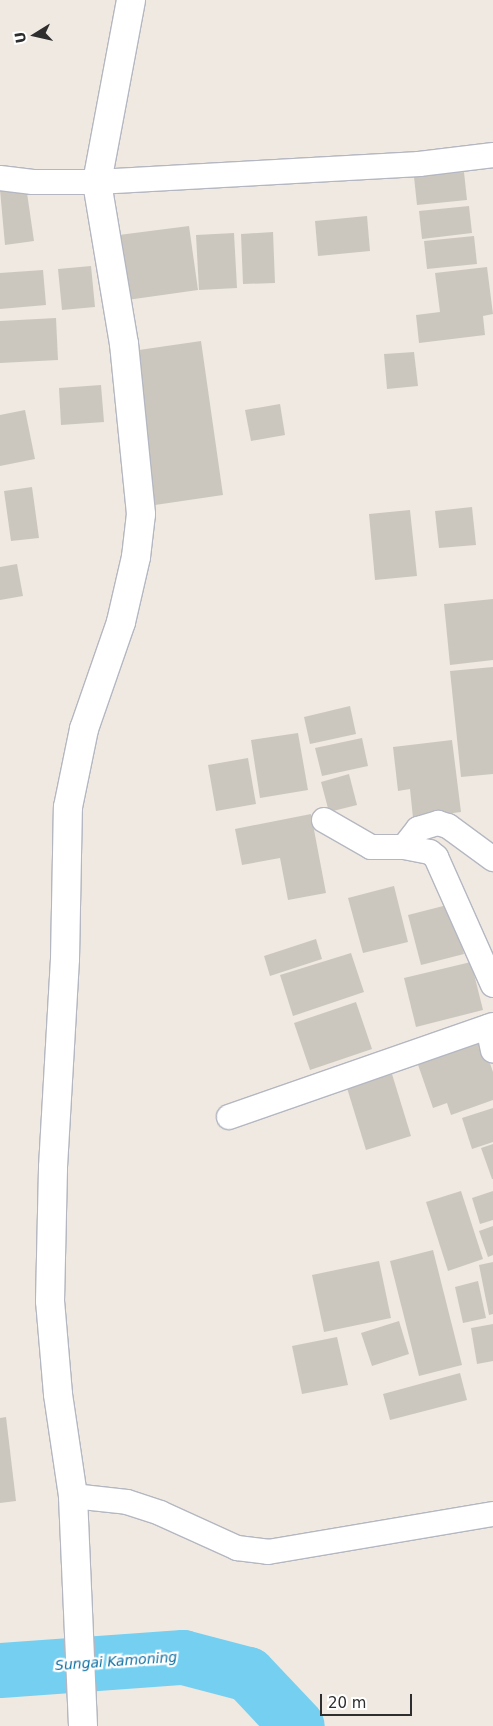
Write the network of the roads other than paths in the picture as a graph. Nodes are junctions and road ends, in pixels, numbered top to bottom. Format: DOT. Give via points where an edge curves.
graph roads {
  1 [pos="131,0"];
  2 [pos="493,155"];
  3 [pos="0,178"];
  4 [pos="96,182"];
  5 [pos="324,820"];
  6 [pos="404,847"];
  7 [pos="493,859"];
  8 [pos="493,985"];
  9 [pos="490,1026"];
  10 [pos="493,1050"];
  11 [pos="229,1117"];
  12 [pos="72,1496"];
  13 [pos="493,1514"];
  14 [pos="82,1723"];
  1 -- 4 [label="street"];
  2 -- 4 [label="street" via="419,164"];
  3 -- 4 [label="street" via="33,182"];
  4 -- 12 [label="street" via="124,344 141,514 136,557 121,622 84,729 68,807 50,1301"];
  5 -- 6 [label="street" via="371,847"];
  6 -- 7 [label="street" via="418,829 438,823 448,826"];
  6 -- 8 [label="street" via="430,852 442,864"];
  9 -- 10 [label="street"];
  9 -- 11 [label="street"];
  12 -- 13 [label="street" via="112,1498 141,1506 237,1548 268,1552"];
  12 -- 14 [label="street"];
}
